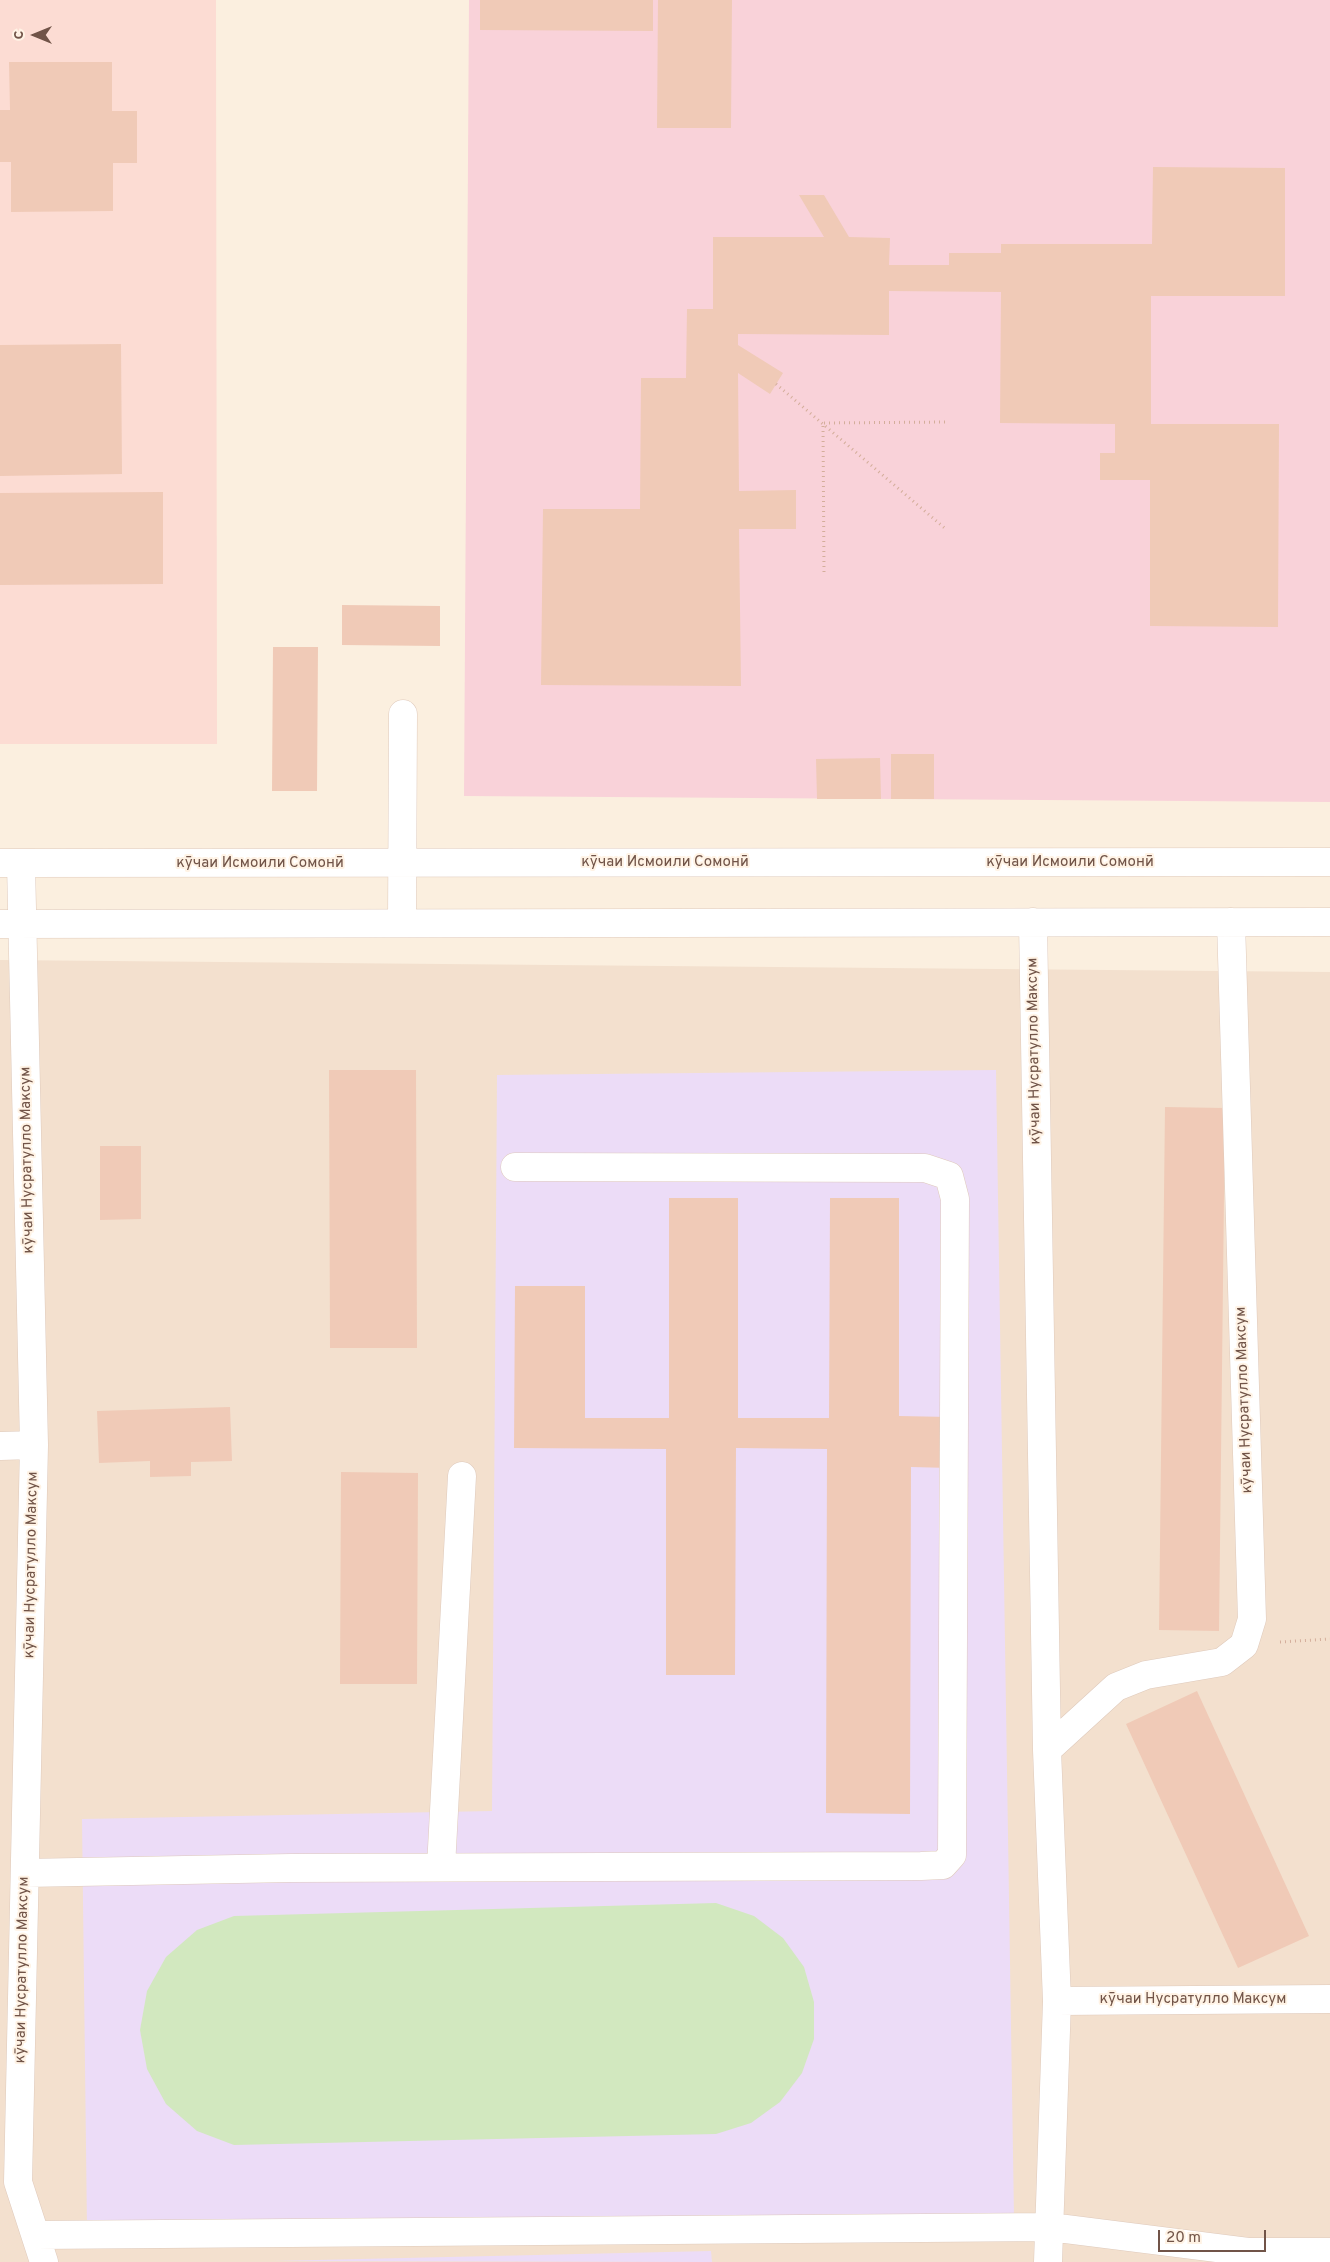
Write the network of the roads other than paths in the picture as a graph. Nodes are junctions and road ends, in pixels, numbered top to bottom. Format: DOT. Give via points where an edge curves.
graph roads {
  1 [pos="403,714"];
  2 [pos="1330,862"];
  3 [pos="11,863"];
  4 [pos="402,864"];
  5 [pos="1033,922"];
  6 [pos="1231,922"];
  7 [pos="1330,922"];
  8 [pos="402,923"];
  9 [pos="12,924"];
  10 [pos="515,1166"];
  11 [pos="34,1445"];
  12 [pos="0,1446"];
  13 [pos="462,1476"];
  14 [pos="1047,1750"];
  15 [pos="441,1867"];
  16 [pos="25,1872"];
  17 [pos="1330,1999"];
  18 [pos="1057,2001"];
  19 [pos="0,2154"];
  20 [pos="18,2182"];
  21 [pos="1050,2227"];
  22 [pos="36,2235"];
  23 [pos="1330,2252"];
  24 [pos="1247,2257"];
  25 [pos="44,2262"];
  26 [pos="1048,2262"];
  1 -- 4 [label="street"];
  2 -- 4 [label="street, кӯчаи Исмоили Сомонӣ"];
  3 -- 4 [label="street, кӯчаи Исмоили Сомонӣ"];
  3 -- 9 [label="street, кӯчаи Нусратулло Максум"];
  4 -- 8 [label="street"];
  5 -- 6 [label="street"];
  5 -- 8 [label="street"];
  5 -- 14 [label="street, кӯчаи Нусратулло Максум"];
  6 -- 7 [label="street"];
  6 -- 14 [label="street, кӯчаи Нусратулло Максум" via="1252,1619 1244,1645 1222,1662 1146,1675 1116,1687"];
  8 -- 9 [label="street"];
  9 -- 11 [label="street, кӯчаи Нусратулло Максум"];
  10 -- 15 [label="street" via="925,1168 949,1176 955,1199 952,1855 943,1865 921,1866"];
  11 -- 12 [label="street"];
  11 -- 16 [label="street, кӯчаи Нусратулло Максум"];
  13 -- 15 [label="street"];
  14 -- 18 [label="street, кӯчаи Нусратулло Максум"];
  15 -- 16 [label="street"];
  16 -- 20 [label="street, кӯчаи Нусратулло Максум"];
  17 -- 18 [label="street, кӯчаи Нусратулло Максум"];
  18 -- 21 [label="street, кӯчаи Нусратулло Максум"];
  19 -- 20 [label="street"];
  20 -- 22 [label="street, кӯчаи Нусратулло Максум"];
  21 -- 22 [label="street"];
  21 -- 24 [label="street"];
  21 -- 26 [label="street, кӯчаи Нусратулло Максум"];
  22 -- 25 [label="street, кӯчаи Нусратулло Максум"];
  23 -- 24 [label="street"];
}
